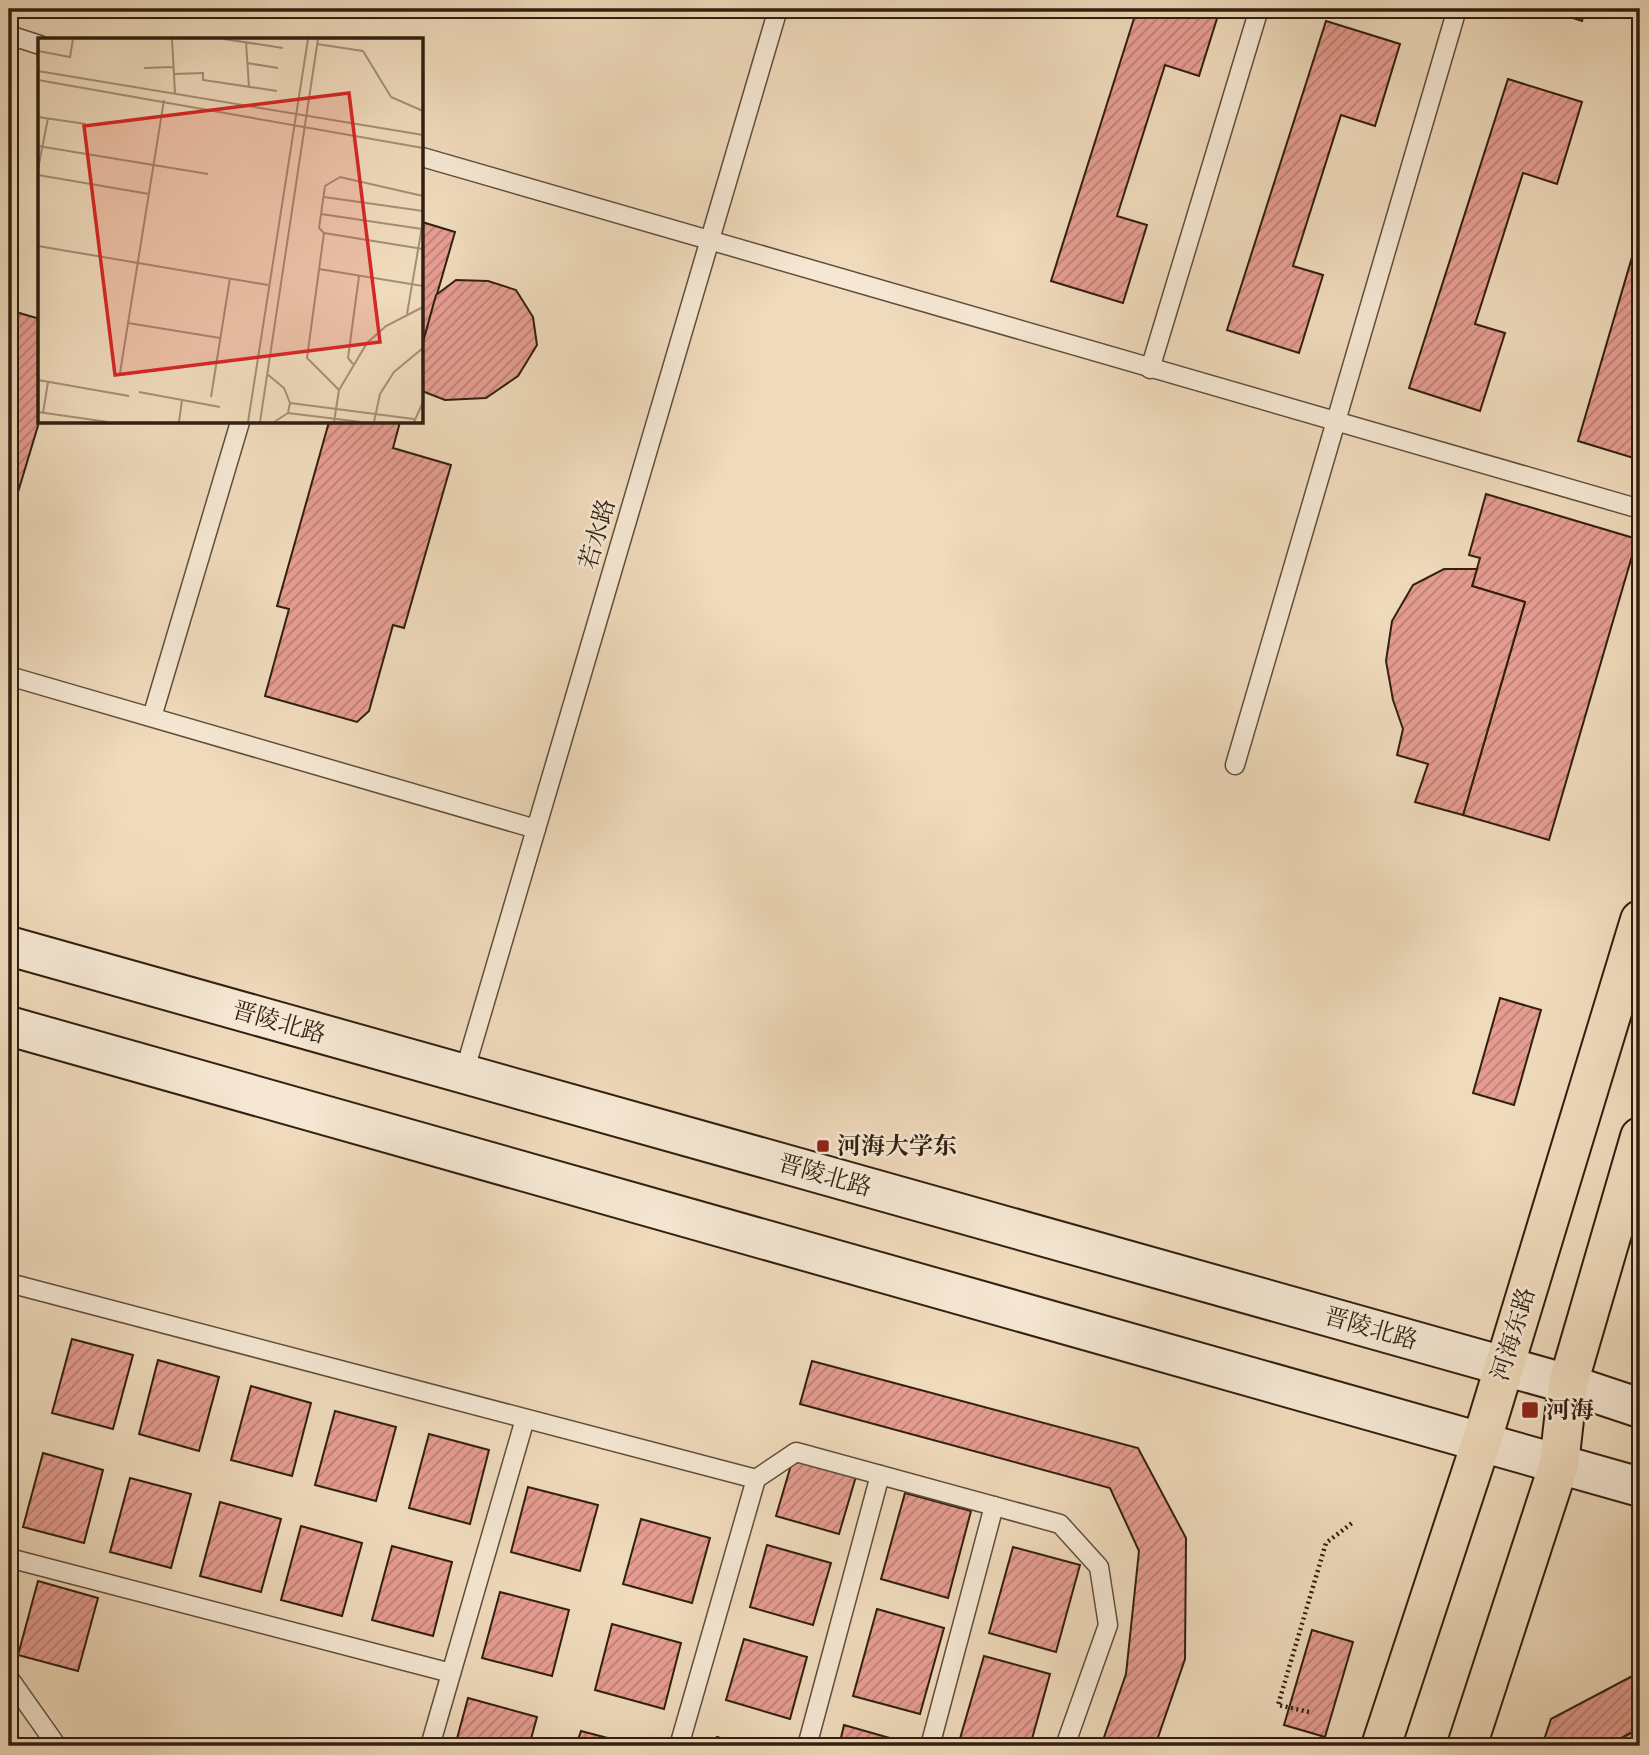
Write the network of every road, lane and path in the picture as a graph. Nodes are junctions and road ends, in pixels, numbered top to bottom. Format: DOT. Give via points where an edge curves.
graph roads {
  1 [pos="778,9"];
  2 [pos="1259,9"];
  3 [pos="1457,9"];
  4 [pos="9,35"];
  5 [pos="38,44"];
  6 [pos="424,158"];
  7 [pos="709,242"];
  8 [pos="1150,369"];
  9 [pos="1335,423"];
  10 [pos="239,424"];
  11 [pos="1640,509"];
  12 [pos="9,676"];
  13 [pos="152,717"];
  14 [pos="1235,765"];
  15 [pos="536,828"];
  16 [pos="1640,920"];
  17 [pos="9,946"];
  18 [pos="9,1026"];
  19 [pos="464,1073"];
  20 [pos="1640,1137"];
  21 [pos="9,1283"];
  22 [pos="1504,1366"];
  23 [pos="1568,1384"];
  24 [pos="1640,1408"];
  25 [pos="525,1419"];
  26 [pos="1481,1443"];
  27 [pos="1559,1464"];
  28 [pos="880,1475"];
  29 [pos="756,1479"];
  30 [pos="1640,1487"];
  31 [pos="993,1506"];
  32 [pos="1352,1523"];
  33 [pos="9,1558"];
  34 [pos="451,1673"];
  35 [pos="9,1678"];
  36 [pos="1310,1712"];
  37 [pos="57,1746"];
  38 [pos="430,1746"];
  39 [pos="678,1746"];
  40 [pos="807,1746"];
  41 [pos="930,1746"];
  42 [pos="1065,1746"];
  43 [pos="1381,1746"];
  44 [pos="1467,1746"];
  1 -- 7 [label="lane, 若水路"];
  2 -- 8 [label="lane"];
  3 -- 9 [label="lane"];
  4 -- 5 [label="lane"];
  6 -- 7 [label="lane"];
  7 -- 8 [label="lane"];
  7 -- 15 [label="lane, 若水路"];
  8 -- 9 [label="lane"];
  9 -- 11 [label="lane"];
  9 -- 14 [label="lane"];
  10 -- 13 [label="lane"];
  12 -- 13 [label="lane"];
  13 -- 15 [label="lane"];
  15 -- 19 [label="lane, 若水路"];
  16 -- 22 [label="main road, 河海东路"];
  17 -- 19 [label="main road, 晋陵北路"];
  18 -- 26 [label="main road"];
  19 -- 22 [label="main road, 晋陵北路"];
  20 -- 23 [label="main road"];
  21 -- 25 [label="lane"];
  22 -- 23 [label="main road, 晋陵北路"];
  22 -- 26 [label="main road, 河海东路"];
  23 -- 24 [label="main road, 晋陵北路"];
  23 -- 27 [label="main road"];
  25 -- 29 [label="lane"];
  25 -- 34 [label="lane"];
  26 -- 27 [label="main road"];
  26 -- 43 [label="main road, 河海东路"];
  27 -- 30 [label="main road"];
  27 -- 44 [label="main road"];
  28 -- 29 [label="lane" via="796,1452"];
  28 -- 31 [label="lane"];
  28 -- 40 [label="lane"];
  29 -- 39 [label="lane"];
  31 -- 41 [label="lane"];
  31 -- 42 [label="lane" via="1060,1524 1099,1567 1108,1626"];
  32 -- 36 [label="path" via="1326,1544 1278,1705"];
  33 -- 34 [label="lane"];
  34 -- 38 [label="lane"];
  35 -- 37 [label="lane"];
}
